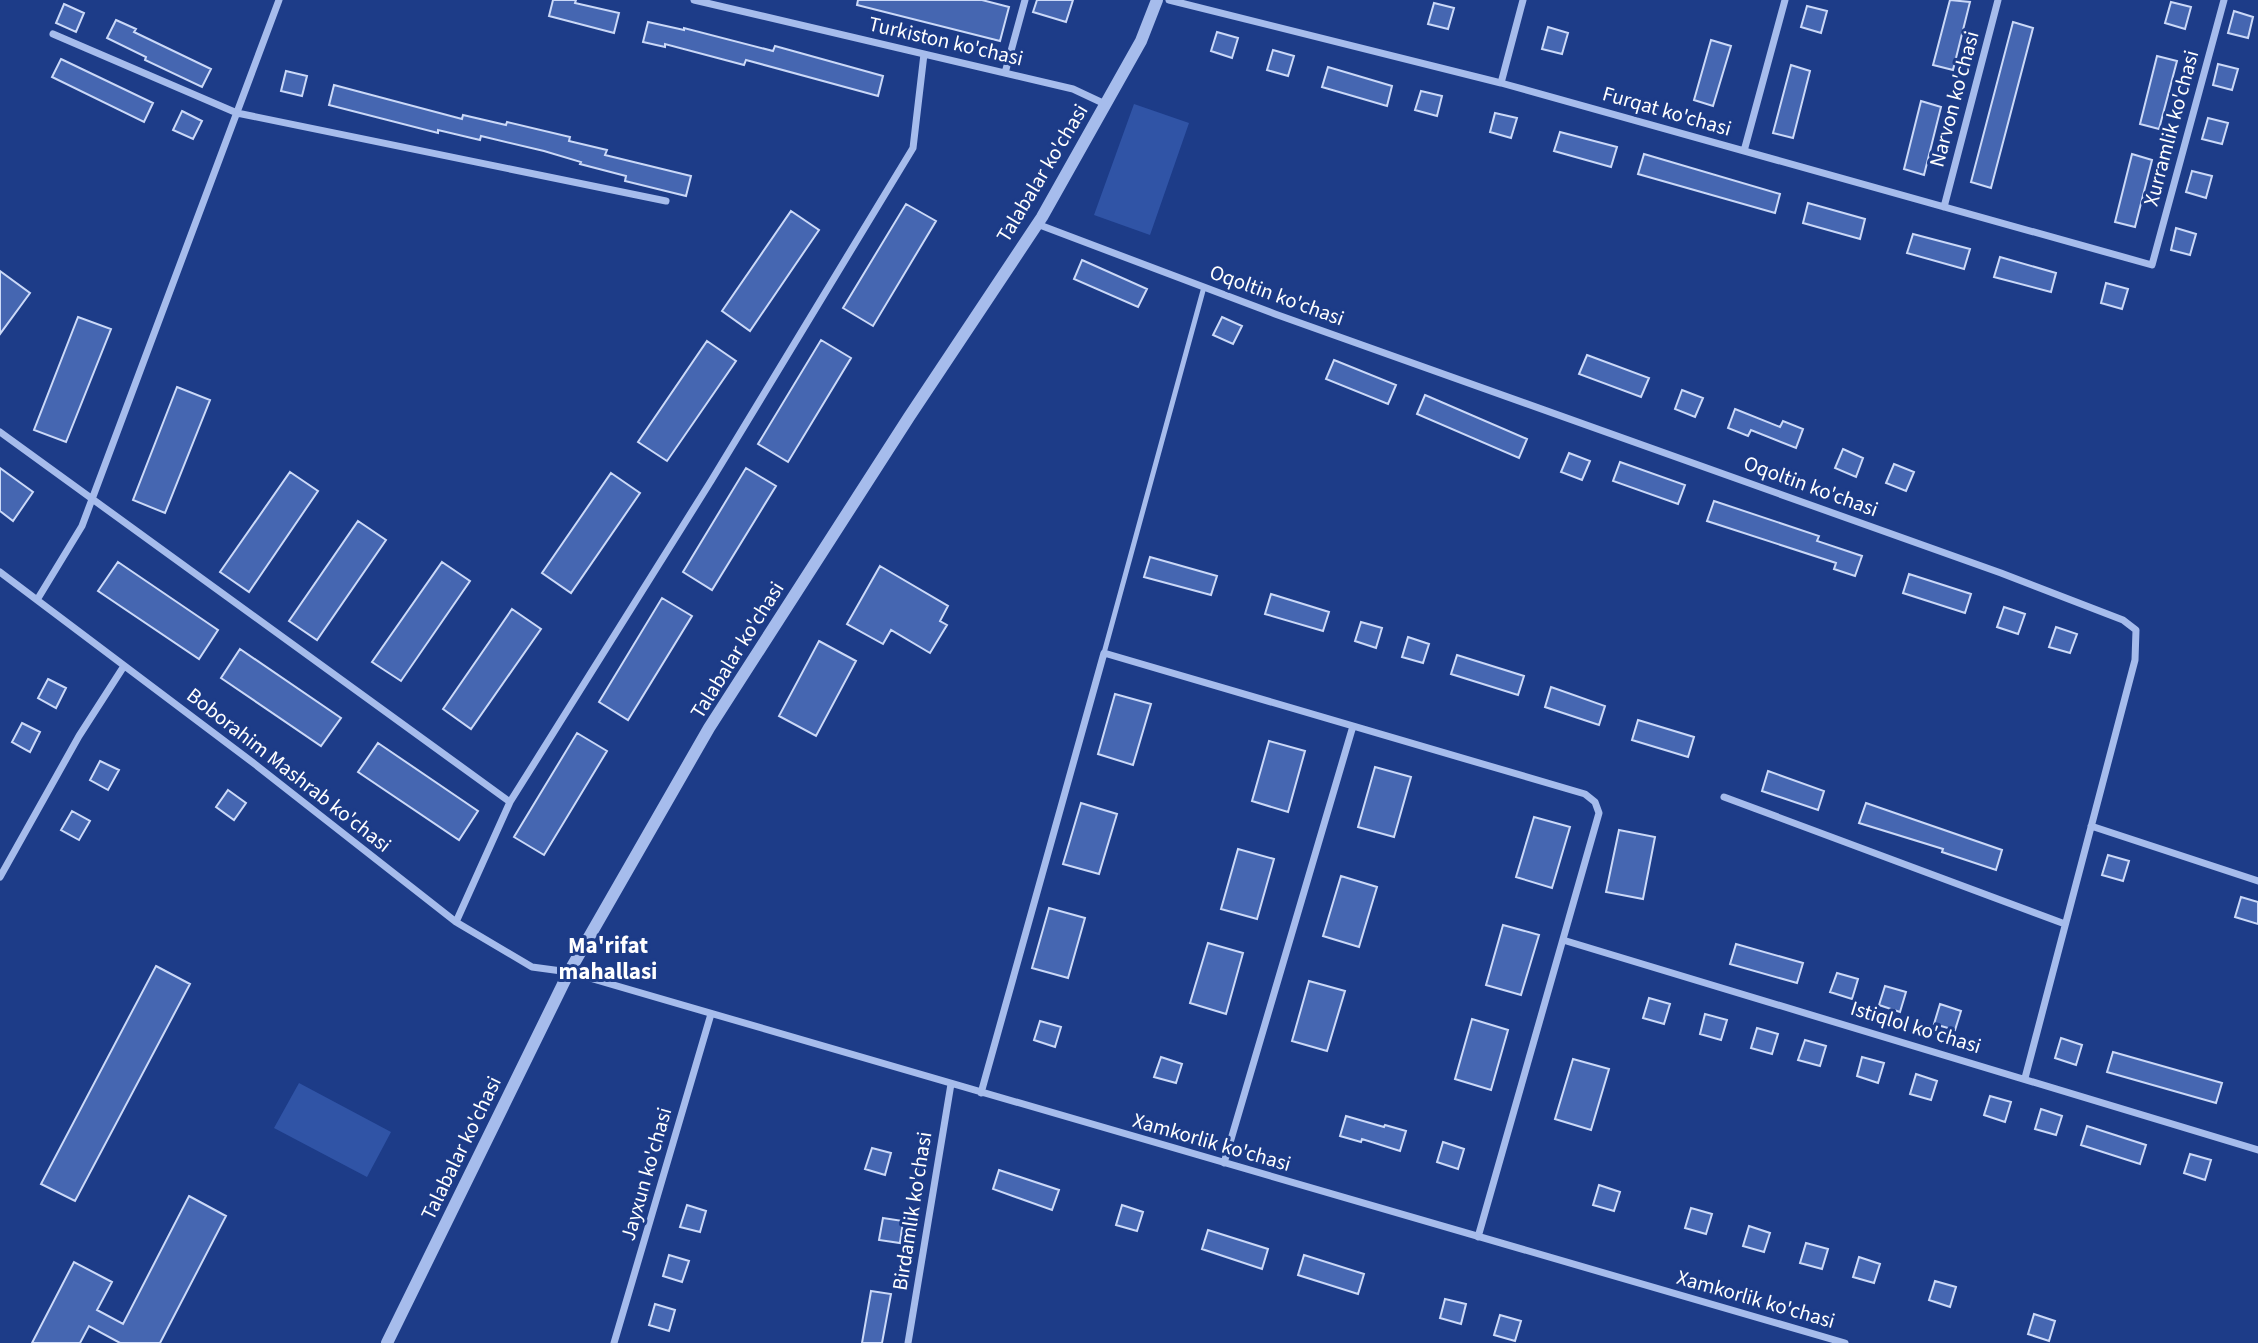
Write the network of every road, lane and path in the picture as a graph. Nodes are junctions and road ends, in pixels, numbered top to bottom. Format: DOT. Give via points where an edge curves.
graph roads {
  1 [pos="279,0"];
  2 [pos="694,0"];
  3 [pos="1025,0"];
  4 [pos="1157,0"];
  5 [pos="1169,0"];
  6 [pos="1523,0"];
  7 [pos="1785,0"];
  8 [pos="1998,0"];
  9 [pos="2224,0"];
  10 [pos="53,34"];
  11 [pos="924,54"];
  12 [pos="1005,73"];
  13 [pos="1501,83"];
  14 [pos="1105,104"];
  15 [pos="237,113"];
  16 [pos="1744,151"];
  17 [pos="666,201"];
  18 [pos="1944,207"];
  19 [pos="1037,224"];
  20 [pos="2152,265"];
  21 [pos="1204,287"];
  22 [pos="0,432"];
  23 [pos="92,498"];
  24 [pos="0,572"];
  25 [pos="37,600"];
  26 [pos="1104,653"];
  27 [pos="124,666"];
  28 [pos="1353,726"];
  29 [pos="1724,797"];
  30 [pos="510,802"];
  31 [pos="2091,826"];
  32 [pos="0,877"];
  33 [pos="2258,881"];
  34 [pos="456,922"];
  35 [pos="2066,924"];
  36 [pos="1563,940"];
  37 [pos="569,972"];
  38 [pos="711,1014"];
  39 [pos="2025,1078"];
  40 [pos="951,1084"];
  41 [pos="981,1093"];
  42 [pos="2258,1150"];
  43 [pos="1224,1163"];
  44 [pos="1478,1237"];
  45 [pos="387,1343"];
  46 [pos="614,1343"];
  47 [pos="908,1343"];
  48 [pos="1845,1343"];
  1 -- 15 [label="street"];
  2 -- 11 [label="street, Turkiston ko'chasi"];
  3 -- 12 [label="street"];
  4 -- 14 [label="street, Talabalar ko'chasi" via="1141,41"];
  5 -- 13 [label="street, Furqat ko'chasi"];
  6 -- 13 [label="street"];
  7 -- 16 [label="street"];
  8 -- 18 [label="street, Narvon ko'chasi"];
  9 -- 20 [label="street, Xurramlik ko'chasi"];
  10 -- 15 [label="street"];
  11 -- 12 [label="street, Turkiston ko'chasi"];
  11 -- 30 [label="street" via="913,148"];
  12 -- 14 [label="street, Turkiston ko'chasi" via="1073,89"];
  13 -- 16 [label="street, Furqat ko'chasi"];
  14 -- 19 [label="street, Talabalar ko'chasi"];
  15 -- 17 [label="street"];
  15 -- 23 [label="street"];
  16 -- 18 [label="street, Furqat ko'chasi"];
  18 -- 20 [label="street, Furqat ko'chasi"];
  19 -- 21 [label="street, Oqoltin ko'chasi"];
  19 -- 37 [label="street, Talabalar ko'chasi" via="709,729"];
  21 -- 26 [label="lane"];
  21 -- 31 [label="street, Oqoltin ko'chasi" via="2123,620 2137,631 2136,660"];
  22 -- 23 [label="street"];
  23 -- 25 [label="street" via="82,526"];
  23 -- 30 [label="street"];
  24 -- 25 [label="street, Boborahim Mashrab ko'chasi"];
  25 -- 27 [label="street, Boborahim Mashrab ko'chasi"];
  26 -- 28 [label="street"];
  26 -- 41 [label="street"];
  27 -- 32 [label="street"];
  27 -- 34 [label="street, Boborahim Mashrab ko'chasi"];
  28 -- 36 [label="street" via="1585,794 1595,802 1600,813"];
  28 -- 43 [label="street"];
  29 -- 35 [label="street"];
  30 -- 34 [label="street"];
  31 -- 33 [label="street"];
  31 -- 35 [label="street, Oqoltin ko'chasi"];
  34 -- 37 [label="street, Boborahim Mashrab ko'chasi" via="532,967"];
  35 -- 39 [label="street, Oqoltin ko'chasi"];
  36 -- 39 [label="street, Istiqlol ko'chasi"];
  36 -- 44 [label="street"];
  37 -- 38 [label="street, Xamkorlik ko'chasi"];
  37 -- 45 [label="street, Talabalar ko'chasi"];
  38 -- 40 [label="street, Xamkorlik ko'chasi"];
  38 -- 46 [label="street, Jayxun ko'chasi"];
  39 -- 42 [label="street, Istiqlol ko'chasi"];
  40 -- 41 [label="street, Xamkorlik ko'chasi"];
  40 -- 47 [label="street, Birdamlik ko'chasi"];
  41 -- 43 [label="street, Xamkorlik ko'chasi"];
  43 -- 44 [label="street, Xamkorlik ko'chasi"];
  44 -- 48 [label="street, Xamkorlik ko'chasi"];
}
